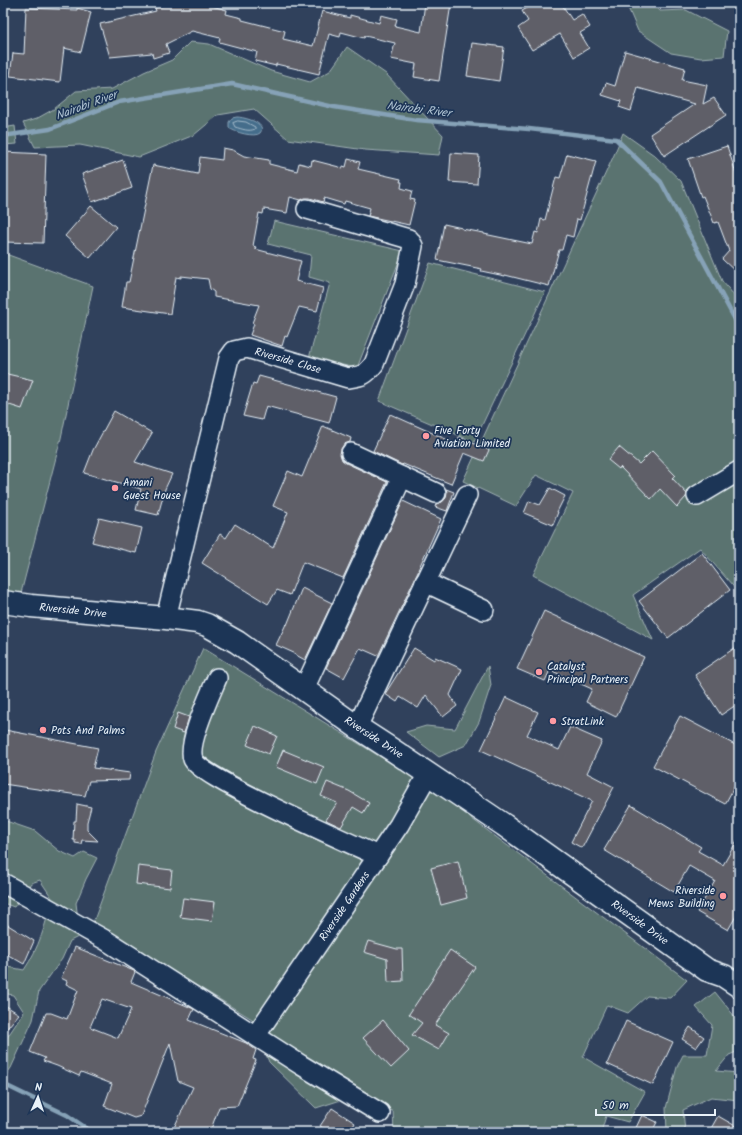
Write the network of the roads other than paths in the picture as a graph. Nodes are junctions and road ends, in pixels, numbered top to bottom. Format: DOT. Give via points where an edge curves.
graph roads {
  1 [pos="307,209"];
  2 [pos="351,453"];
  3 [pos="739,471"];
  4 [pos="402,478"];
  5 [pos="436,493"];
  6 [pos="467,495"];
  7 [pos="697,496"];
  8 [pos="425,582"];
  9 [pos="3,602"];
  10 [pos="484,610"];
  11 [pos="166,618"];
  12 [pos="217,678"];
  13 [pos="304,689"];
  14 [pos="357,727"];
  15 [pos="428,774"];
  16 [pos="378,856"];
  17 [pos="3,884"];
  18 [pos="707,970"];
  19 [pos="739,986"];
  20 [pos="739,1001"];
  21 [pos="256,1035"];
  22 [pos="380,1114"];
  1 -- 11 [label="street, Riverside Close" via="409,239 413,246 405,284 374,364 362,376 348,378 247,348 234,351 228,358"];
  2 -- 4 [label="street"];
  3 -- 7 [label="street"];
  4 -- 5 [label="street"];
  4 -- 13 [label="street"];
  6 -- 8 [label="street"];
  8 -- 10 [label="street"];
  8 -- 14 [label="street"];
  9 -- 11 [label="street, Riverside Drive"];
  11 -- 13 [label="street, Riverside Drive" via="207,625 237,642"];
  12 -- 16 [label="street" via="194,738 194,762 203,770 246,794"];
  13 -- 14 [label="street, Riverside Drive"];
  14 -- 15 [label="street, Riverside Drive"];
  15 -- 16 [label="street, Riverside Gardens"];
  15 -- 18 [label="street, Riverside Drive"];
  16 -- 21 [label="street, Riverside Gardens"];
  17 -- 21 [label="street" via="107,941"];
  18 -- 19 [label="street, Riverside Drive" via="724,976"];
  18 -- 20 [label="street, Riverside Drive" via="715,982"];
  21 -- 22 [label="street"];
}
